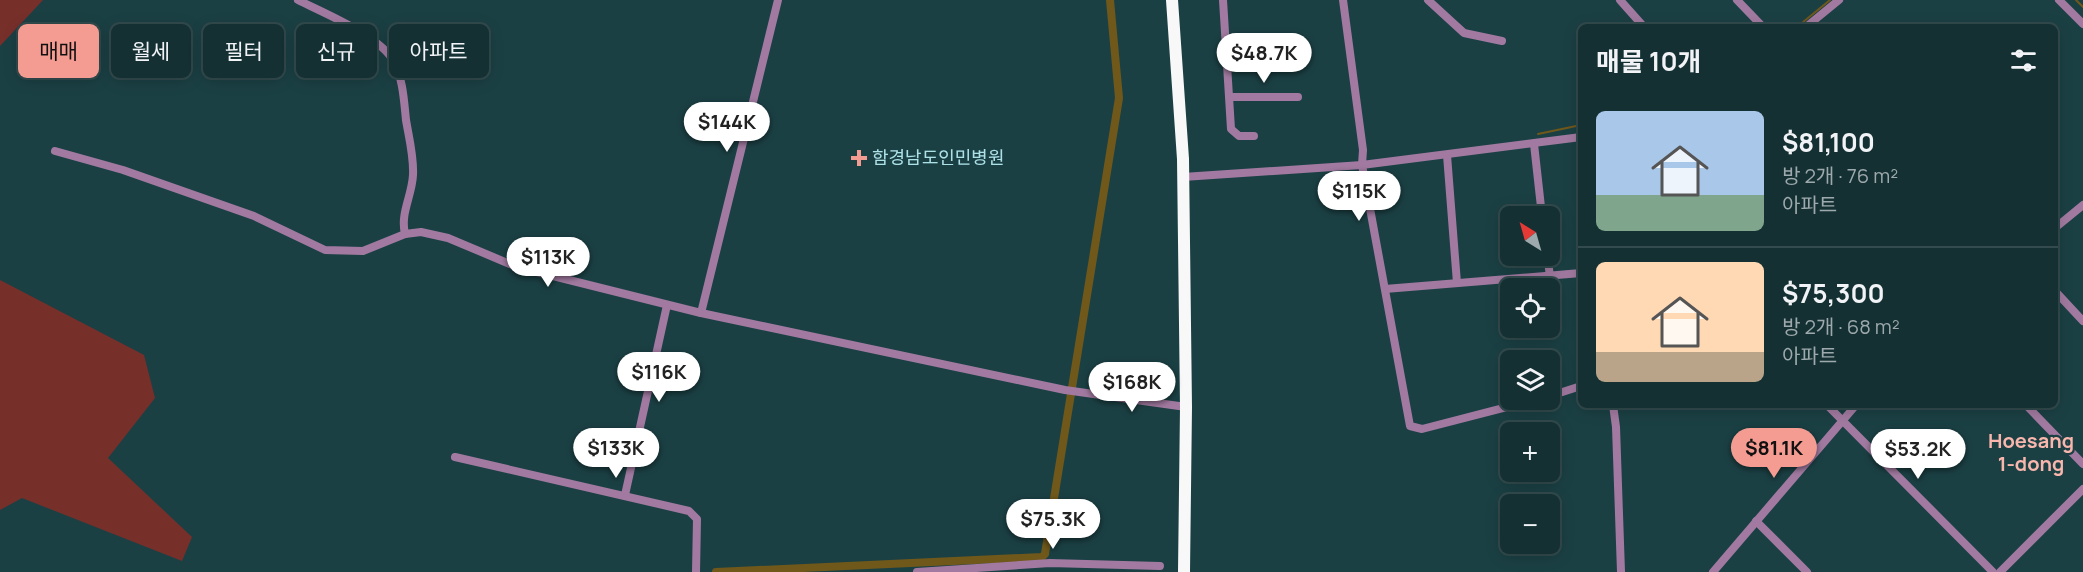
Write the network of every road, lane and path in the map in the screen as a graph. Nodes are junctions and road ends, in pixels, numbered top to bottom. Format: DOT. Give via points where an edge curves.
graph roads {
  1 [pos="298,0"];
  2 [pos="778,0"];
  3 [pos="1172,0"];
  4 [pos="1223,0"];
  5 [pos="1343,0"];
  6 [pos="1428,0"];
  7 [pos="1620,0"];
  8 [pos="1737,0"];
  9 [pos="1839,0"];
  10 [pos="2059,0"];
  11 [pos="1641,24"];
  12 [pos="1760,24"];
  13 [pos="1810,24"];
  14 [pos="2083,24"];
  15 [pos="1502,41"];
  16 [pos="1230,96"];
  17 [pos="1298,97"];
  18 [pos="1254,136"];
  19 [pos="1578,137"];
  20 [pos="1534,144"];
  21 [pos="55,151"];
  22 [pos="1447,154"];
  23 [pos="1362,165"];
  24 [pos="1183,177"];
  25 [pos="2083,205"];
  26 [pos="1541,206"];
  27 [pos="2058,226"];
  28 [pos="405,234"];
  29 [pos="1549,266"];
  30 [pos="1578,273"];
  31 [pos="1550,276"];
  32 [pos="1457,283"];
  33 [pos="1384,288"];
  34 [pos="2058,294"];
  35 [pos="668,305"];
  36 [pos="701,313"];
  37 [pos="2083,321"];
  38 [pos="1578,387"];
  39 [pos="1560,393"];
  40 [pos="1186,407"];
  41 [pos="1613,408"];
  42 [pos="1830,408"];
  43 [pos="1853,408"];
  44 [pos="2029,408"];
  45 [pos="1500,409"];
  46 [pos="1841,420"];
  47 [pos="455,457"];
  48 [pos="2083,464"];
  49 [pos="2083,489"];
  50 [pos="625,495"];
  51 [pos="1756,521"];
  52 [pos="1160,566"];
  53 [pos="696,572"];
  54 [pos="917,572"];
  55 [pos="1184,572"];
  56 [pos="1621,572"];
  57 [pos="1713,572"];
  58 [pos="1807,572"];
  59 [pos="1993,572"];
  60 [pos="2000,572"];
  1 -- 28 [label="street" via="350,27 380,46 393,60 401,78 413,166 403,221"];
  2 -- 36 [label="street"];
  3 -- 24 [label="highway"];
  4 -- 16 [label="street"];
  5 -- 23 [label="street"];
  6 -- 15 [label="street" via="1464,33"];
  7 -- 11 [label="street"];
  8 -- 12 [label="street"];
  9 -- 13 [label="street"];
  10 -- 14 [label="street"];
  16 -- 17 [label="street"];
  16 -- 18 [label="street" via="1231,129 1239,136"];
  19 -- 20 [label="street"];
  20 -- 22 [label="street"];
  20 -- 26 [label="street"];
  21 -- 28 [label="street" via="123,170 254,216 325,250 363,251"];
  22 -- 23 [label="street"];
  22 -- 32 [label="street"];
  23 -- 24 [label="street"];
  23 -- 33 [label="street"];
  24 -- 40 [label="highway"];
  25 -- 27 [label="street"];
  28 -- 35 [label="street" via="421,232 447,238 517,267"];
  29 -- 31 [label="street"];
  30 -- 31 [label="street"];
  31 -- 32 [label="street"];
  32 -- 33 [label="street"];
  33 -- 45 [label="street" via="1410,426 1422,429"];
  34 -- 37 [label="street"];
  35 -- 36 [label="street"];
  35 -- 50 [label="street"];
  36 -- 40 [label="street" via="1065,390"];
  38 -- 39 [label="street"];
  40 -- 55 [label="highway"];
  41 -- 56 [label="street"];
  42 -- 46 [label="street"];
  43 -- 46 [label="street"];
  44 -- 48 [label="street"];
  46 -- 51 [label="street"];
  46 -- 59 [label="street"];
  47 -- 50 [label="street"];
  49 -- 60 [label="street"];
  50 -- 53 [label="street" via="694,514 698,524"];
  51 -- 57 [label="street"];
  51 -- 58 [label="street"];
  52 -- 54 [label="street" via="1050,563"];
}
